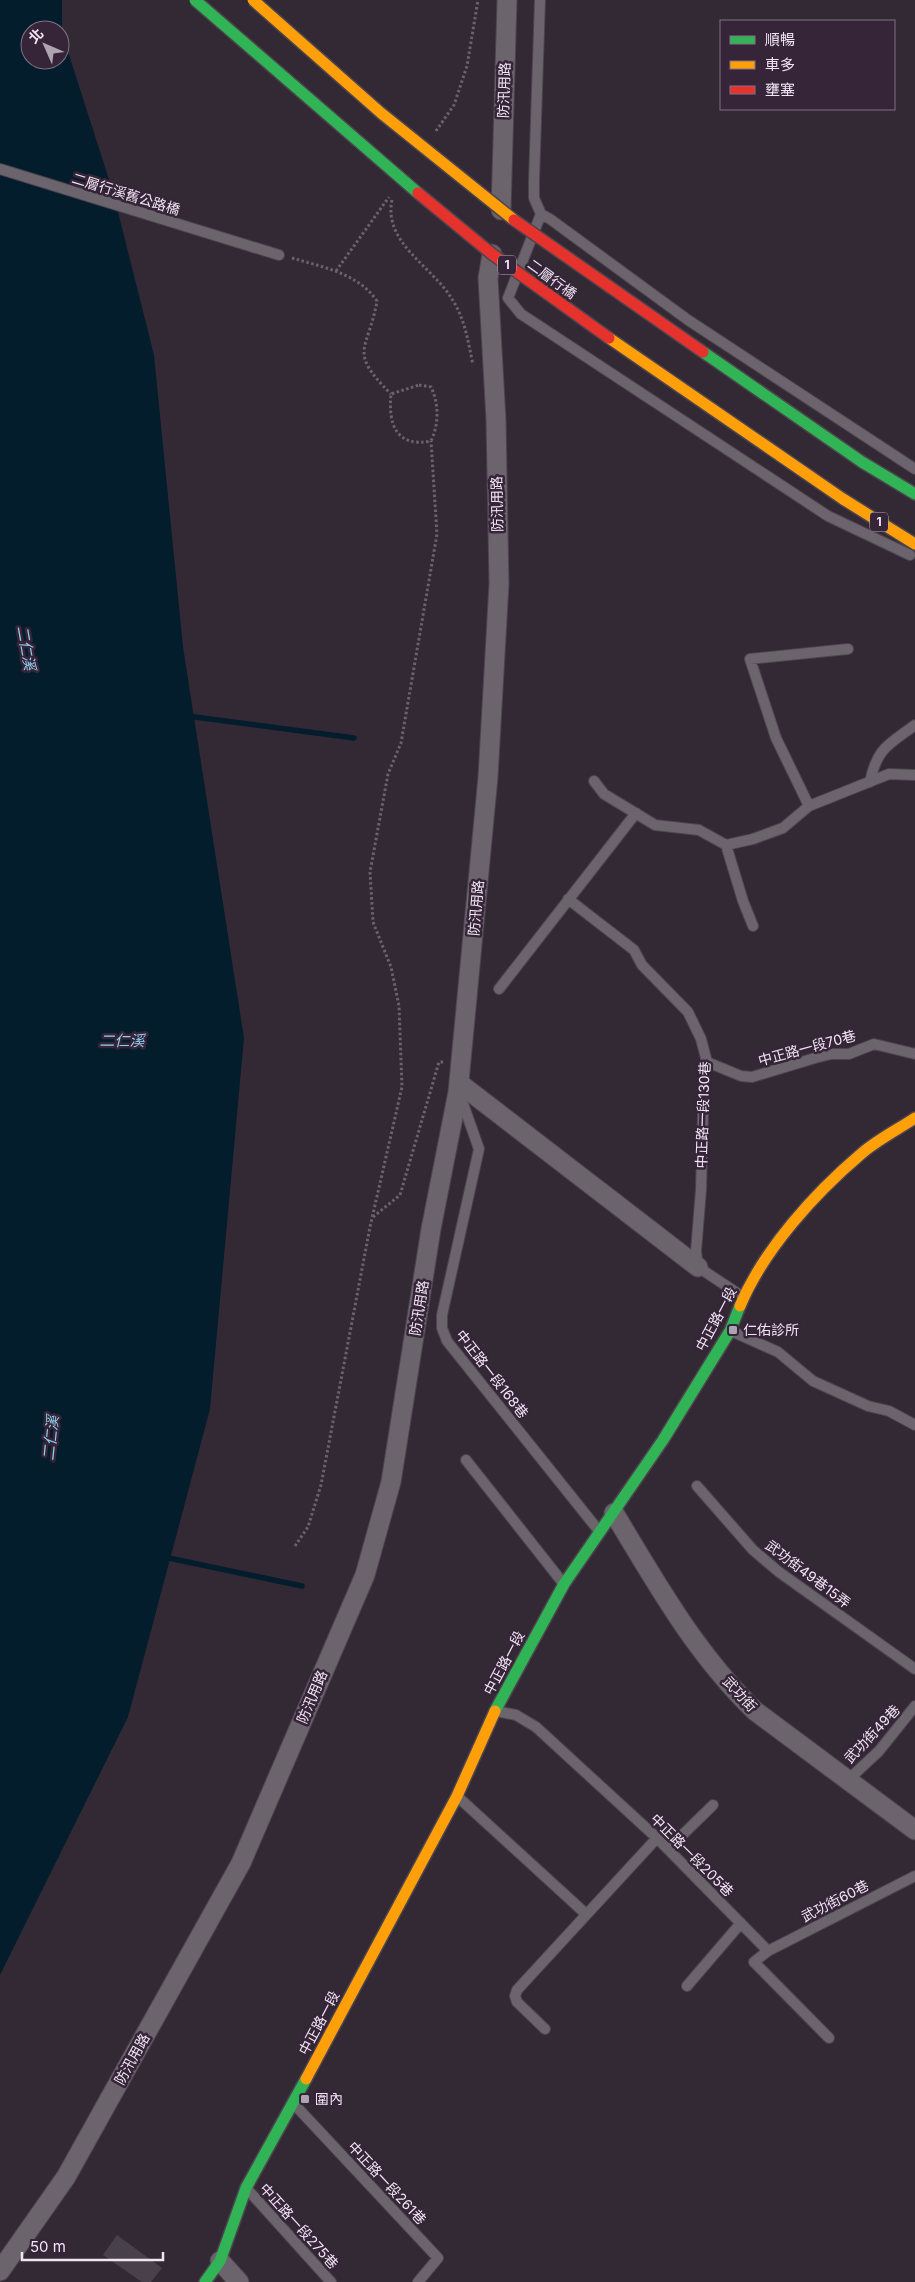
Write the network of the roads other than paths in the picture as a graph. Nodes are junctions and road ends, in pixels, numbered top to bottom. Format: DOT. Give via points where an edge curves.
graph roads {
  1 [pos="195,0"];
  2 [pos="253,0"];
  3 [pos="507,0"];
  4 [pos="540,0"];
  5 [pos="0,169"];
  6 [pos="501,210"];
  7 [pos="541,214"];
  8 [pos="492,254"];
  9 [pos="279,255"];
  10 [pos="915,469"];
  11 [pos="915,494"];
  12 [pos="915,544"];
  13 [pos="915,557"];
  14 [pos="848,649"];
  15 [pos="915,725"];
  16 [pos="915,775"];
  17 [pos="594,781"];
  18 [pos="870,782"];
  19 [pos="810,806"];
  20 [pos="636,813"];
  21 [pos="726,845"];
  22 [pos="568,899"];
  23 [pos="753,926"];
  24 [pos="499,989"];
  25 [pos="915,1054"];
  26 [pos="707,1062"];
  27 [pos="459,1088"];
  28 [pos="915,1118"];
  29 [pos="698,1267"];
  30 [pos="744,1297"];
  31 [pos="730,1331"];
  32 [pos="915,1425"];
  33 [pos="466,1460"];
  34 [pos="696,1486"];
  35 [pos="614,1513"];
  36 [pos="600,1532"];
  37 [pos="564,1584"];
  38 [pos="915,1669"];
  39 [pos="915,1706"];
  40 [pos="495,1711"];
  41 [pos="848,1780"];
  42 [pos="457,1796"];
  43 [pos="713,1805"];
  44 [pos="915,1830"];
  45 [pos="657,1838"];
  46 [pos="668,1849"];
  47 [pos="915,1876"];
  48 [pos="586,1914"];
  49 [pos="741,1923"];
  50 [pos="768,1951"];
  51 [pos="687,1986"];
  52 [pos="545,2029"];
  53 [pos="829,2038"];
  54 [pos="294,2103"];
  55 [pos="246,2188"];
  56 [pos="220,2261"];
  57 [pos="0,2271"];
  58 [pos="205,2282"];
  59 [pos="239,2282"];
  60 [pos="331,2282"];
  61 [pos="418,2282"];
  1 -- 8 [label="main road, 二層行橋 / 1, bridge" via="357,142"];
  2 -- 6 [label="main road, 二層行橋, bridge" via="381,113"];
  3 -- 6 [label="street, 防汛用路"];
  4 -- 7 [label="lane" via="534,198"];
  5 -- 9 [label="lane, 二層行溪舊公路橋"];
  6 -- 11 [label="main road, 二層行橋, bridge" via="862,462"];
  7 -- 10 [label="lane" via="688,320"];
  7 -- 13 [label="lane" via="508,298 521,314 828,516"];
  8 -- 12 [label="main road, 二層行橋 / 1, bridge" via="665,378"];
  8 -- 27 [label="street, 防汛用路" via="488,278 499,584 488,777"];
  14 -- 19 [label="lane" via="750,659 776,738"];
  15 -- 18 [label="lane" via="880,753"];
  16 -- 18 [label="lane" via="889,774"];
  17 -- 20 [label="lane" via="604,794"];
  18 -- 19 [label="lane"];
  19 -- 21 [label="lane" via="783,828"];
  20 -- 21 [label="lane" via="654,825 699,830"];
  20 -- 22 [label="lane"];
  21 -- 23 [label="lane"];
  22 -- 24 [label="lane"];
  22 -- 26 [label="lane, 中正路一段130巷" via="634,950 642,965 684,1007 702,1038"];
  25 -- 26 [label="lane, 中正路一段70巷" via="874,1044 849,1054 831,1054 752,1077 741,1076"];
  26 -- 29 [label="lane, 中正路一段130巷" via="702,1110"];
  27 -- 29 [label="street"];
  27 -- 36 [label="lane, 中正路一段168巷" via="480,1149 442,1315 442,1328 447,1341"];
  27 -- 57 [label="street, 防汛用路" via="431,1229 391,1482 364,1575 241,1863 66,2177"];
  28 -- 30 [label="main road, 中正路一段" via="862,1153 814,1197 770,1254"];
  29 -- 30 [label="lane"];
  30 -- 31 [label="main road, 中正路一段"];
  31 -- 32 [label="lane" via="778,1352 820,1384 868,1406 889,1411"];
  31 -- 35 [label="main road, 中正路一段"];
  33 -- 37 [label="lane"];
  34 -- 38 [label="lane, 武功街49巷15弄" via="753,1550 779,1572"];
  35 -- 36 [label="main road, 中正路一段"];
  35 -- 41 [label="street, 武功街" via="678,1620 738,1694 755,1711"];
  36 -- 37 [label="main road, 中正路一段"];
  37 -- 40 [label="main road, 中正路一段"];
  39 -- 41 [label="lane, 武功街49巷" via="879,1751"];
  40 -- 42 [label="main road, 中正路一段"];
  40 -- 45 [label="lane, 中正路一段205巷" via="516,1715 536,1727"];
  41 -- 44 [label="street, 武功街"];
  42 -- 48 [label="lane"];
  42 -- 54 [label="main road, 中正路一段"];
  43 -- 46 [label="lane"];
  45 -- 46 [label="lane, 中正路一段205巷"];
  45 -- 48 [label="lane"];
  46 -- 49 [label="lane, 中正路一段205巷"];
  47 -- 50 [label="lane, 武功街60巷"];
  48 -- 52 [label="lane" via="517,1990 516,2002"];
  49 -- 50 [label="lane, 中正路一段205巷"];
  49 -- 51 [label="lane"];
  50 -- 53 [label="lane" via="754,1962"];
  54 -- 55 [label="main road, 中正路一段"];
  54 -- 61 [label="lane, 中正路一段261巷" via="438,2258"];
  55 -- 56 [label="main road, 中正路一段"];
  55 -- 60 [label="lane, 中正路一段275巷"];
  56 -- 58 [label="main road, 中正路一段"];
  56 -- 59 [label="street"];
}
